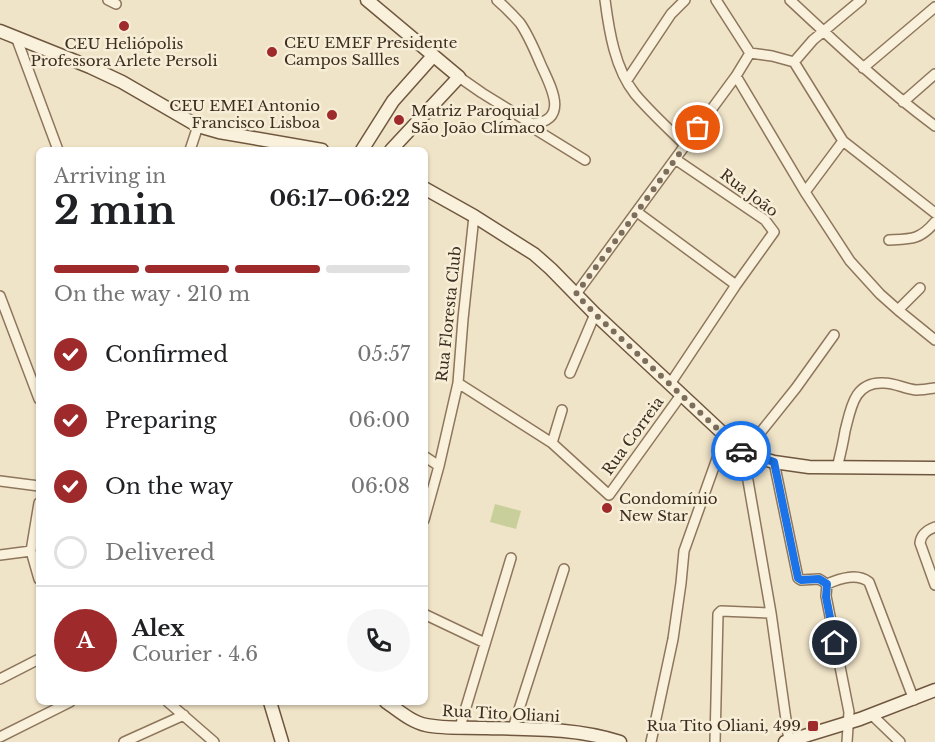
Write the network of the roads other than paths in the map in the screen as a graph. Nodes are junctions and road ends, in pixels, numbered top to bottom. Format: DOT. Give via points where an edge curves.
graph roads {
  1 [pos="367,0"];
  2 [pos="496,0"];
  3 [pos="605,0"];
  4 [pos="685,0"];
  5 [pos="716,0"];
  6 [pos="790,0"];
  7 [pos="861,0"];
  8 [pos="935,7"];
  9 [pos="0,32"];
  10 [pos="824,32"];
  11 [pos="16,37"];
  12 [pos="750,53"];
  13 [pos="433,56"];
  14 [pos="794,62"];
  15 [pos="863,68"];
  16 [pos="935,74"];
  17 [pos="459,76"];
  18 [pos="736,76"];
  19 [pos="627,80"];
  20 [pos="903,102"];
  21 [pos="532,124"];
  22 [pos="198,126"];
  23 [pos="935,126"];
  24 [pos="843,141"];
  25 [pos="685,145"];
  26 [pos="57,147"];
  27 [pos="191,147"];
  28 [pos="305,147"];
  29 [pos="364,147"];
  30 [pos="394,147"];
  31 [pos="675,159"];
  32 [pos="585,160"];
  33 [pos="428,190"];
  34 [pos="805,192"];
  35 [pos="637,212"];
  36 [pos="935,213"];
  37 [pos="474,216"];
  38 [pos="935,222"];
  39 [pos="889,240"];
  40 [pos="736,285"];
  41 [pos="920,288"];
  42 [pos="576,294"];
  43 [pos="0,296"];
  44 [pos="898,310"];
  45 [pos="595,314"];
  46 [pos="834,334"];
  47 [pos="935,340"];
  48 [pos="570,373"];
  49 [pos="459,383"];
  50 [pos="670,384"];
  51 [pos="935,388"];
  52 [pos="36,391"];
  53 [pos="681,395"];
  54 [pos="562,410"];
  55 [pos="725,436"];
  56 [pos="552,443"];
  57 [pos="743,452"];
  58 [pos="428,459"];
  59 [pos="774,462"];
  60 [pos="439,466"];
  61 [pos="837,468"];
  62 [pos="935,468"];
  63 [pos="0,481"];
  64 [pos="36,486"];
  65 [pos="428,502"];
  66 [pos="36,519"];
  67 [pos="935,527"];
  68 [pos="30,550"];
  69 [pos="0,555"];
  70 [pos="511,558"];
  71 [pos="36,569"];
  72 [pos="564,569"];
  73 [pos="827,584"];
  74 [pos="935,585"];
  75 [pos="771,613"];
  76 [pos="428,616"];
  77 [pos="485,643"];
  78 [pos="36,661"];
  79 [pos="0,679"];
  80 [pos="935,690"];
  81 [pos="914,700"];
  82 [pos="64,705"];
  83 [pos="172,705"];
  84 [pos="271,705"];
  85 [pos="391,705"];
  86 [pos="184,715"];
  87 [pos="872,715"];
  88 [pos="849,723"];
  89 [pos="460,727"];
  90 [pos="513,728"];
  91 [pos="0,737"];
  92 [pos="578,737"];
  93 [pos="802,740"];
  94 [pos="124,742"];
  95 [pos="214,742"];
  96 [pos="282,742"];
  97 [pos="620,742"];
  98 [pos="651,742"];
  99 [pos="714,742"];
  100 [pos="787,742"];
  101 [pos="847,742"];
  102 [pos="900,742"];
  1 -- 13 [label="main road"];
  2 -- 21 [label="street" via="525,31 553,90 553,113 544,122"];
  3 -- 19 [label="street" via="613,43"];
  4 -- 19 [label="street" via="671,14"];
  5 -- 12 [label="street"];
  6 -- 10 [label="street"];
  7 -- 10 [label="street"];
  8 -- 15 [label="street"];
  9 -- 11 [label="main road"];
  10 -- 14 [label="street"];
  10 -- 15 [label="street"];
  11 -- 22 [label="main road" via="122,82"];
  11 -- 26 [label="street"];
  12 -- 14 [label="street"];
  12 -- 18 [label="street"];
  13 -- 17 [label="main road"];
  13 -- 29 [label="main road" via="393,100"];
  14 -- 24 [label="street"];
  15 -- 20 [label="street"];
  16 -- 20 [label="street"];
  17 -- 21 [label="street"];
  17 -- 30 [label="main road"];
  18 -- 25 [label="street"];
  18 -- 34 [label="street"];
  19 -- 25 [label="street" via="634,93"];
  20 -- 23 [label="street"];
  21 -- 32 [label="street"];
  22 -- 27 [label="street"];
  22 -- 28 [label="main road"];
  24 -- 34 [label="street"];
  24 -- 36 [label="street"];
  25 -- 31 [label="street"];
  31 -- 35 [label="street"];
  31 -- 40 [label="street, Rua João" via="765,220 774,232"];
  33 -- 37 [label="main road"];
  34 -- 44 [label="street" via="850,261"];
  35 -- 40 [label="street"];
  35 -- 42 [label="street"];
  37 -- 42 [label="main road" via="534,254"];
  37 -- 49 [label="street, Rua Floresta Club"];
  38 -- 39 [label="street" via="919,237"];
  40 -- 50 [label="street"];
  41 -- 44 [label="street"];
  42 -- 45 [label="main road"];
  43 -- 52 [label="street"];
  44 -- 47 [label="street"];
  45 -- 48 [label="street"];
  45 -- 50 [label="main road"];
  46 -- 57 [label="street"];
  49 -- 56 [label="street"];
  49 -- 60 [label="street, Rua Floresta Club"];
  50 -- 53 [label="main road"];
  51 -- 61 [label="street" via="916,390 876,382 861,389 851,407"];
  53 -- 55 [label="main road"];
  53 -- 56 [label="street, Rua Correia" via="609,495"];
  54 -- 56 [label="street"];
  55 -- 57 [label="main road"];
  55 -- 98 [label="street" via="684,551 673,639"];
  57 -- 59 [label="main road"];
  57 -- 75 [label="street"];
  58 -- 60 [label="street"];
  59 -- 61 [label="main road"];
  59 -- 73 [label="street" via="798,578 819,579"];
  60 -- 65 [label="street, Rua Floresta Club"];
  61 -- 62 [label="main road"];
  63 -- 64 [label="street"];
  66 -- 68 [label="street"];
  67 -- 74 [label="street" via="925,532 920,543"];
  68 -- 69 [label="street"];
  68 -- 71 [label="street"];
  70 -- 77 [label="street"];
  72 -- 90 [label="street"];
  73 -- 81 [label="street" via="857,576 872,585"];
  73 -- 88 [label="street" via="826,597"];
  75 -- 99 [label="street" via="718,614"];
  75 -- 100 [label="street"];
  76 -- 77 [label="street"];
  77 -- 89 [label="street"];
  78 -- 79 [label="street"];
  80 -- 81 [label="main road"];
  81 -- 87 [label="main road"];
  82 -- 91 [label="street"];
  83 -- 86 [label="street"];
  84 -- 96 [label="main road"];
  85 -- 89 [label="main road, Rua Tito Oliani" via="425,725"];
  86 -- 94 [label="street"];
  86 -- 95 [label="street"];
  87 -- 88 [label="main road"];
  87 -- 102 [label="street"];
  88 -- 93 [label="main road"];
  88 -- 101 [label="street"];
  89 -- 90 [label="main road, Rua Tito Oliani"];
  90 -- 92 [label="main road, Rua Tito Oliani"];
  92 -- 97 [label="main road, Rua Tito Oliani" via="600,736"];
  93 -- 100 [label="main road"];
}
